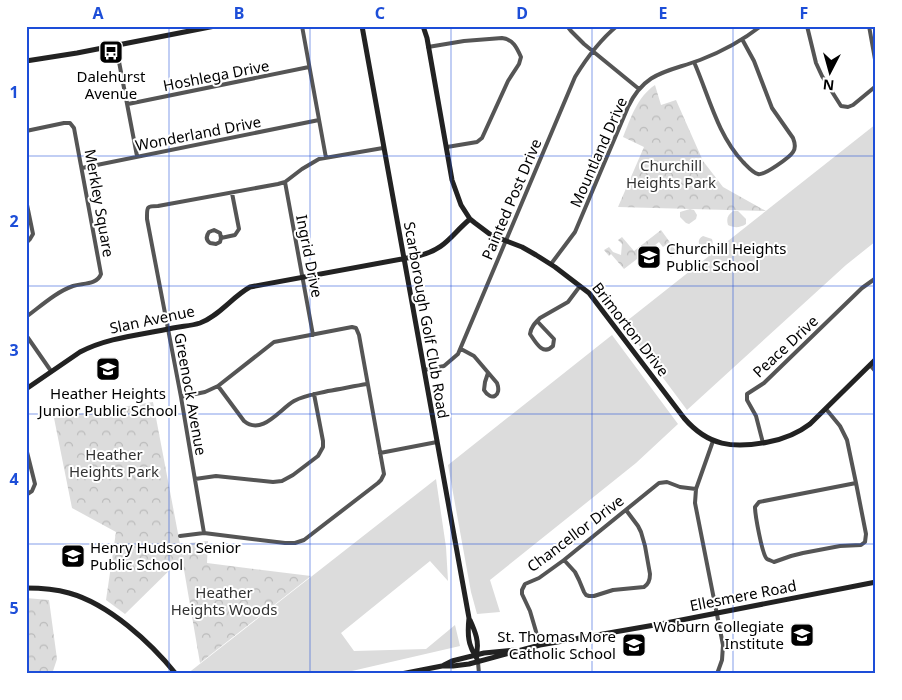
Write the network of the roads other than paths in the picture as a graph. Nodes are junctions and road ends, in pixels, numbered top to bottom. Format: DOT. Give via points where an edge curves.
graph roads {
  1 [pos="215,26"];
  2 [pos="302,26"];
  3 [pos="362,26"];
  4 [pos="424,26"];
  5 [pos="567,26"];
  6 [pos="617,26"];
  7 [pos="761,26"];
  8 [pos="808,26"];
  9 [pos="869,26"];
  10 [pos="742,39"];
  11 [pos="116,46"];
  12 [pos="428,47"];
  13 [pos="593,50"];
  14 [pos="26,62"];
  15 [pos="694,62"];
  16 [pos="876,65"];
  17 [pos="309,67"];
  18 [pos="876,86"];
  19 [pos="639,89"];
  20 [pos="128,104"];
  21 [pos="319,120"];
  22 [pos="26,131"];
  23 [pos="447,147"];
  24 [pos="383,148"];
  25 [pos="137,156"];
  26 [pos="326,158"];
  27 [pos="82,168"];
  28 [pos="285,182"];
  29 [pos="232,193"];
  30 [pos="26,200"];
  31 [pos="470,219"];
  32 [pos="221,238"];
  33 [pos="506,240"];
  34 [pos="26,243"];
  35 [pos="403,258"];
  36 [pos="551,264"];
  37 [pos="303,277"];
  38 [pos="876,278"];
  39 [pos="580,286"];
  40 [pos="26,316"];
  41 [pos="537,321"];
  42 [pos="168,330"];
  43 [pos="26,335"];
  44 [pos="313,335"];
  45 [pos="461,349"];
  46 [pos="876,359"];
  47 [pos="870,365"];
  48 [pos="424,370"];
  49 [pos="51,371"];
  50 [pos="876,372"];
  51 [pos="488,374"];
  52 [pos="367,384"];
  53 [pos="218,386"];
  54 [pos="26,389"];
  55 [pos="314,394"];
  56 [pos="181,397"];
  57 [pos="826,409"];
  58 [pos="713,441"];
  59 [pos="437,442"];
  60 [pos="763,443"];
  61 [pos="26,448"];
  62 [pos="380,453"];
  63 [pos="195,479"];
  64 [pos="856,483"];
  65 [pos="696,489"];
  66 [pos="26,495"];
  67 [pos="626,510"];
  68 [pos="204,533"];
  69 [pos="180,536"];
  70 [pos="564,560"];
  71 [pos="876,582"];
  72 [pos="26,588"];
  73 [pos="716,613"];
  74 [pos="540,645"];
  75 [pos="526,649"];
  76 [pos="476,655"];
  77 [pos="478,662"];
  78 [pos="442,666"];
  79 [pos="176,674"];
  80 [pos="401,674"];
  81 [pos="480,674"];
  82 [pos="717,674"];
  1 -- 11 [label="street"];
  2 -- 17 [label="street"];
  3 -- 24 [label="street, Scarborough Golf Club Road"];
  4 -- 12 [label="street, Brimorton Drive"];
  5 -- 13 [label="street"];
  6 -- 13 [label="street, Painted Post Drive"];
  7 -- 10 [label="street, Mountland Drive"];
  8 -- 18 [label="street" via="816,63 841,106 853,105"];
  9 -- 16 [label="street"];
  10 -- 15 [label="street, Mountland Drive"];
  10 -- 15 [label="street" via="772,108 796,147 792,154 764,174 753,171 727,140"];
  11 -- 14 [label="street"];
  11 -- 20 [label="street"];
  12 -- 23 [label="street, Brimorton Drive"];
  12 -- 23 [label="street" via="502,38 511,41 521,57 482,138 477,142"];
  13 -- 19 [label="street"];
  13 -- 33 [label="street, Painted Post Drive" via="575,77"];
  15 -- 19 [label="street, Mountland Drive" via="663,72"];
  17 -- 20 [label="street, Hoshlega Drive"];
  17 -- 21 [label="street"];
  19 -- 36 [label="street, Mountland Drive" via="628,107 575,232"];
  20 -- 25 [label="street"];
  21 -- 25 [label="street, Wonderland Drive"];
  21 -- 26 [label="street"];
  22 -- 27 [label="street, Merkley Square" via="70,123 74,128"];
  23 -- 31 [label="street, Brimorton Drive" via="457,198"];
  24 -- 26 [label="street, Greenock Avenue"];
  24 -- 35 [label="street, Scarborough Golf Club Road"];
  25 -- 27 [label="street, Wonderland Drive"];
  26 -- 28 [label="street, Greenock Avenue" via="309,164"];
  27 -- 40 [label="street, Merkley Square" via="100,278 64,291"];
  28 -- 29 [label="street, Greenock Avenue"];
  28 -- 37 [label="street, Ingrid Drive"];
  29 -- 32 [label="street" via="239,229 235,235"];
  29 -- 42 [label="street, Greenock Avenue" via="150,206 146,210"];
  30 -- 34 [label="street" via="33,234"];
  31 -- 33 [label="street, Brimorton Drive" via="492,235"];
  31 -- 35 [label="street, Slan Avenue" via="443,246 426,254"];
  33 -- 36 [label="street, Brimorton Drive"];
  33 -- 45 [label="street, Painted Post Drive"];
  35 -- 37 [label="street, Slan Avenue"];
  35 -- 48 [label="street, Scarborough Golf Club Road"];
  36 -- 39 [label="street, Brimorton Drive"];
  37 -- 42 [label="street, Slan Avenue" via="250,287 203,321"];
  37 -- 44 [label="street, Ingrid Drive"];
  38 -- 60 [label="street, Peace Drive" via="764,383 748,394 747,400 756,416"];
  39 -- 41 [label="street" via="568,302"];
  39 -- 58 [label="street, Brimorton Drive" via="596,301 684,418 695,430"];
  41 -- 41 [label="street" via="530,334 540,348 550,349 554,339"];
  42 -- 49 [label="street, Slan Avenue" via="96,344"];
  42 -- 56 [label="street, Greenock Avenue"];
  43 -- 49 [label="street"];
  44 -- 52 [label="street" via="356,328"];
  44 -- 53 [label="street" via="274,342"];
  45 -- 48 [label="street, Painted Post Drive" via="444,366"];
  45 -- 51 [label="street" via="474,356"];
  46 -- 47 [label="street, Brimorton Drive"];
  47 -- 50 [label="street"];
  47 -- 57 [label="street, Brimorton Drive"];
  48 -- 59 [label="street, Scarborough Golf Club Road"];
  49 -- 54 [label="street, Slan Avenue"];
  51 -- 51 [label="street" via="485,393 496,396 499,388 496,380"];
  52 -- 55 [label="street"];
  52 -- 62 [label="street"];
  53 -- 55 [label="street" via="244,421 257,426 302,396"];
  53 -- 56 [label="street"];
  55 -- 63 [label="street" via="323,447 318,456 293,475 279,482 216,476"];
  56 -- 63 [label="street, Greenock Avenue"];
  57 -- 60 [label="street, Brimorton Drive" via="801,431"];
  57 -- 64 [label="street" via="843,430"];
  58 -- 60 [label="street, Brimorton Drive" via="734,446"];
  58 -- 65 [label="street"];
  59 -- 62 [label="street"];
  59 -- 76 [label="street, Scarborough Golf Club Road" via="469,618 468,633"];
  61 -- 66 [label="street" via="35,484"];
  62 -- 68 [label="street" via="384,474 381,480 304,540 285,543"];
  63 -- 68 [label="street, Greenock Avenue"];
  64 -- 64 [label="street" via="759,502 755,507 767,559 774,562 803,553 863,544 866,534"];
  65 -- 67 [label="street, Chancellor Drive" via="659,483"];
  65 -- 73 [label="street" via="696,510"];
  67 -- 70 [label="street, Chancellor Drive"];
  67 -- 70 [label="street" via="638,526 645,546 650,574 647,585 586,595 575,572"];
  68 -- 69 [label="street"];
  70 -- 74 [label="street, Chancellor Drive" via="525,584 522,590"];
  71 -- 73 [label="street, Ellesmere Road"];
  72 -- 79 [label="street" via="70,593 96,605 132,629"];
  73 -- 74 [label="street, Ellesmere Road"];
  73 -- 82 [label="street" via="723,649"];
  74 -- 75 [label="street, Ellesmere Road"];
  75 -- 76 [label="street, Ellesmere Road"];
  75 -- 77 [label="street, Ellesmere Road"];
  76 -- 77 [label="street, Scarborough Golf Club Road"];
  76 -- 78 [label="street, Ellesmere Road"];
  77 -- 78 [label="street, Ellesmere Road"];
  77 -- 81 [label="street"];
  78 -- 80 [label="street, Ellesmere Road"];
}
